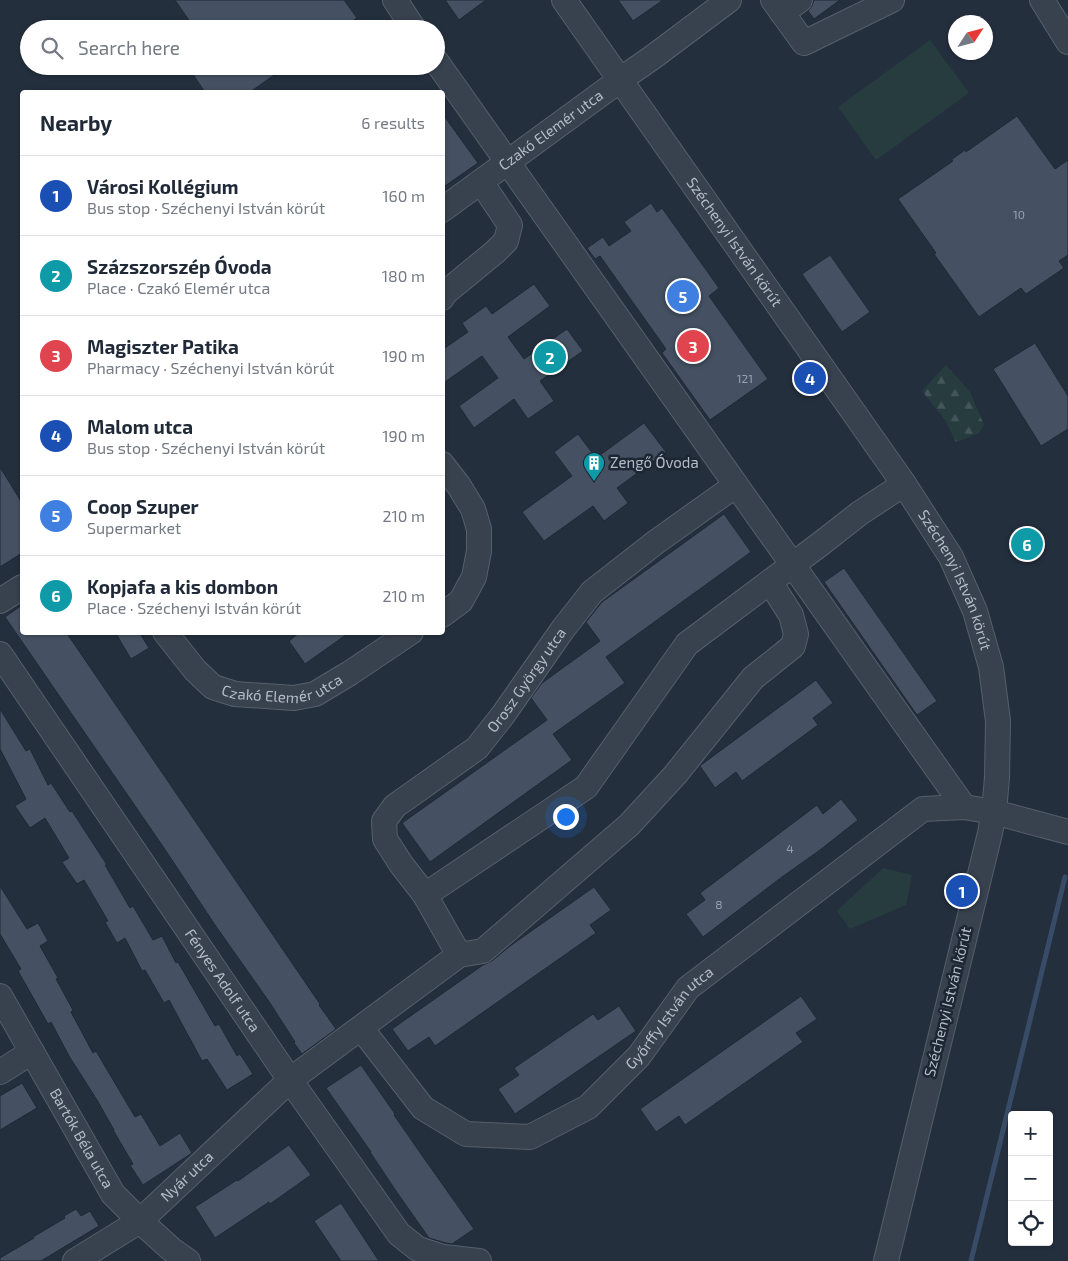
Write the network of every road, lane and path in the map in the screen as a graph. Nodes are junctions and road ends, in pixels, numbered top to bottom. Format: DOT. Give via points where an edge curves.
graph roads {
  1 [pos="395,0"];
  2 [pos="729,0"];
  3 [pos="892,0"];
  4 [pos="1042,0"];
  5 [pos="567,1"];
  6 [pos="785,4"];
  7 [pos="408,20"];
  8 [pos="1068,42"];
  9 [pos="442,75"];
  10 [pos="620,80"];
  11 [pos="450,96"];
  12 [pos="508,163"];
  13 [pos="481,182"];
  14 [pos="445,208"];
  15 [pos="445,293"];
  16 [pos="445,468"];
  17 [pos="904,484"];
  18 [pos="736,485"];
  19 [pos="793,565"];
  20 [pos="770,582"];
  21 [pos="20,588"];
  22 [pos="0,601"];
  23 [pos="445,613"];
  24 [pos="167,635"];
  25 [pos="407,635"];
  26 [pos="0,654"];
  27 [pos="964,807"];
  28 [pos="994,812"];
  29 [pos="1068,832"];
  30 [pos="425,895"];
  31 [pos="459,954"];
  32 [pos="0,996"];
  33 [pos="361,1028"];
  34 [pos="32,1052"];
  35 [pos="0,1072"];
  36 [pos="290,1080"];
  37 [pos="140,1221"];
  38 [pos="75,1261"];
  39 [pos="188,1261"];
  40 [pos="479,1261"];
  41 [pos="886,1261"];
  1 -- 7 [label="street"];
  2 -- 10 [label="street, Czakó Elemér utca"];
  3 -- 6 [label="street" via="804,43"];
  4 -- 8 [label="street"];
  5 -- 10 [label="street, Széchenyi István körút"];
  9 -- 11 [label="street"];
  10 -- 12 [label="street, Czakó Elemér utca"];
  10 -- 17 [label="street, Széchenyi István körút"];
  11 -- 12 [label="street"];
  12 -- 13 [label="street, Czakó Elemér utca"];
  12 -- 18 [label="street"];
  13 -- 14 [label="street, Czakó Elemér utca"];
  13 -- 15 [label="street" via="510,225 506,241"];
  16 -- 23 [label="street" via="473,509 479,529 479,551 474,578 461,601"];
  17 -- 19 [label="street" via="860,513"];
  17 -- 28 [label="street, Széchenyi István körút" via="951,557 974,611 991,667 998,721"];
  18 -- 19 [label="street"];
  18 -- 30 [label="street, Orosz György utca" via="592,592 477,748 395,806 384,821 384,839"];
  19 -- 20 [label="street"];
  19 -- 27 [label="street"];
  20 -- 30 [label="street" via="688,644 586,787"];
  20 -- 31 [label="street" via="791,615 796,634 793,646 753,678 675,775 629,825 482,951"];
  21 -- 22 [label="street"];
  24 -- 25 [label="street, Czakó Elemér utca" via="195,670 213,686 235,694 294,698 315,694"];
  26 -- 36 [label="street, Fényes Adolf utca"];
  27 -- 28 [label="street, Győrffy István utca"];
  27 -- 33 [label="street, Győrffy István utca" via="922,809 688,988 639,1056 588,1106 530,1137 466,1134 422,1108"];
  28 -- 29 [label="street, Győrffy István utca"];
  28 -- 41 [label="street, Széchenyi István körút"];
  30 -- 31 [label="street, Orosz György utca"];
  31 -- 33 [label="street"];
  32 -- 34 [label="street, Bartók Béla utca"];
  33 -- 36 [label="street"];
  34 -- 35 [label="street"];
  34 -- 37 [label="street, Bartók Béla utca" via="113,1194"];
  36 -- 37 [label="street, Nyár utca"];
  36 -- 40 [label="street, Fényes Adolf utca" via="399,1234 418,1249 443,1257"];
  37 -- 38 [label="street, Nyár utca"];
  37 -- 39 [label="street, Bartók Béla utca"];
}
